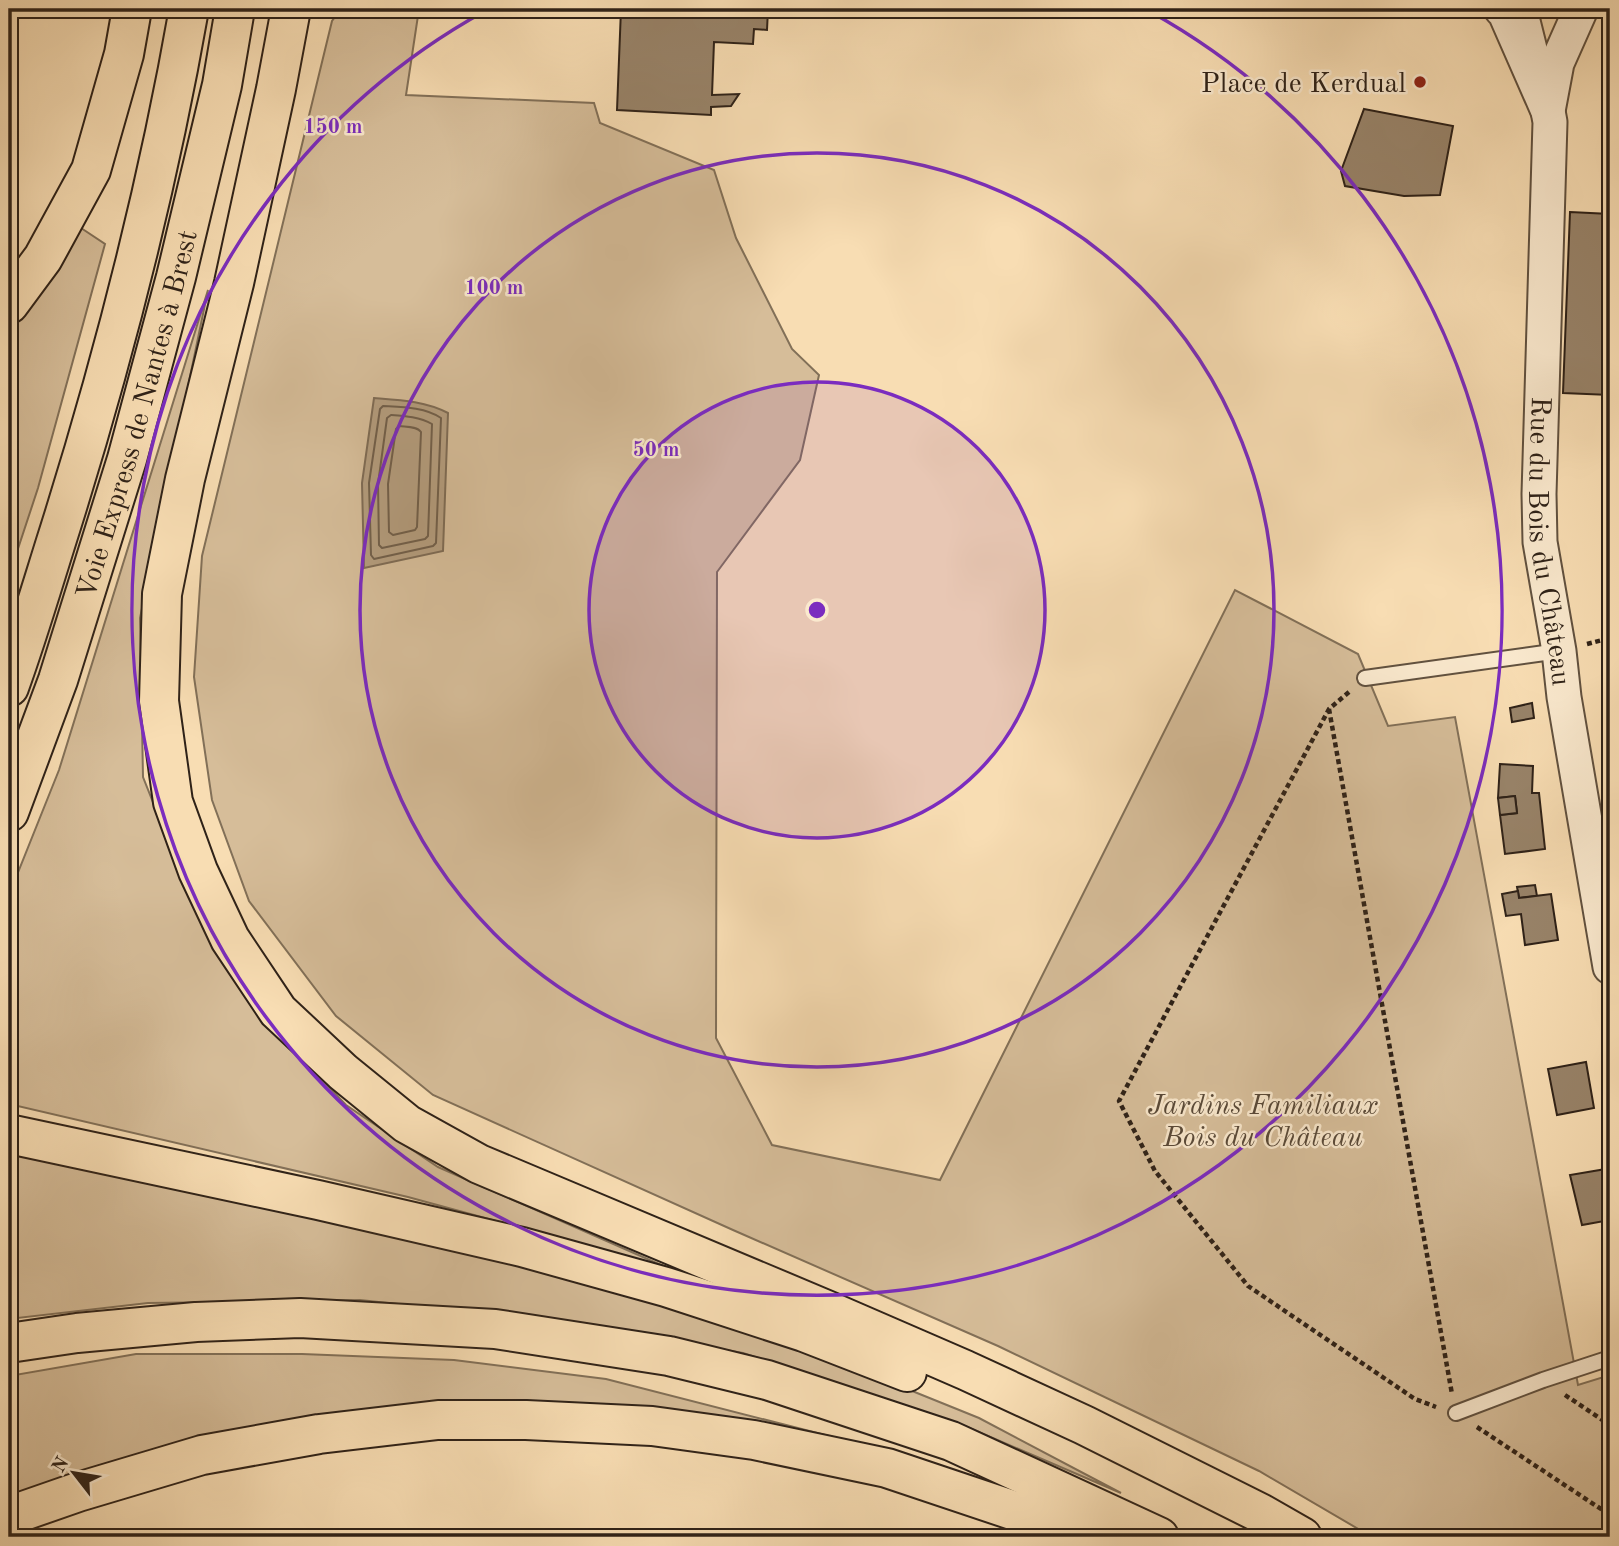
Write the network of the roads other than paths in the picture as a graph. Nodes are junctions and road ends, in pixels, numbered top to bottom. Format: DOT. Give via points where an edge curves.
graph roads {
  1 [pos="132,9"];
  2 [pos="189,9"];
  3 [pos="235,9"];
  4 [pos="291,9"];
  5 [pos="1501,9"];
  6 [pos="1525,9"];
  7 [pos="1581,9"];
  8 [pos="1548,111"];
  9 [pos="9,304"];
  10 [pos="1559,651"];
  11 [pos="1365,678"];
  12 [pos="9,687"];
  13 [pos="9,812"];
  14 [pos="1610,967"];
  15 [pos="9,1134"];
  16 [pos="9,1343"];
  17 [pos="1610,1358"];
  18 [pos="1456,1413"];
  19 [pos="9,1516"];
  20 [pos="1086,1537"];
  21 [pos="1159,1537"];
  22 [pos="1249,1537"];
  23 [pos="1302,1537"];
  1 -- 9 [label="highway" via="91,170 43,258"];
  2 -- 12 [label="highway, Voie Express de Nantes à Brest" via="134,273 87,444"];
  3 -- 13 [label="highway, Voie Express de Nantes à Brest" via="210,136 127,459 58,680"];
  4 -- 23 [label="highway" via="162,594 159,701 173,802 230,939 278,1011 407,1124 479,1164 965,1370"];
  5 -- 8 [label="street, Rue du Bois du Château"];
  6 -- 8 [label="street, Rue du Bois du Château"];
  7 -- 8 [label="street, Rue du Bois du Château" via="1557,63"];
  8 -- 10 [label="street, Rue du Bois du Château" via="1539,506 1540,542"];
  10 -- 11 [label="lane"];
  10 -- 14 [label="street, Rue du Bois du Château"];
  15 -- 22 [label="highway" via="522,1247 666,1287 804,1332 923,1378 1037,1429"];
  16 -- 21 [label="highway" via="196,1322 300,1318 495,1329 669,1356 767,1380 951,1441"];
  17 -- 18 [label="lane"];
  19 -- 20 [label="highway" via="215,1452 438,1420 526,1420 652,1426 754,1440 887,1468"];
}
